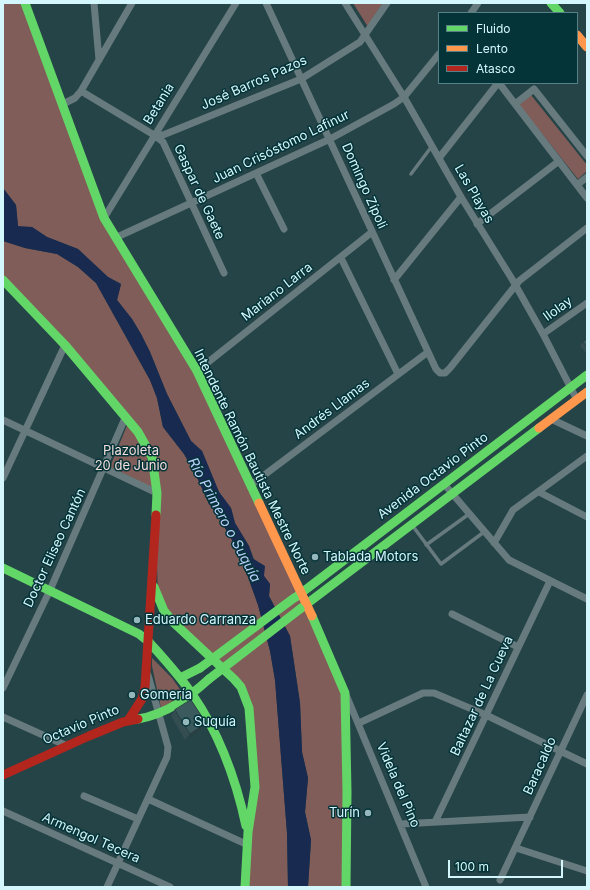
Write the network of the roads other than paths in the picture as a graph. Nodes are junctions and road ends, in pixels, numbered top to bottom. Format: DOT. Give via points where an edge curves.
graph roads {
  1 [pos="25,3"];
  2 [pos="94,3"];
  3 [pos="132,3"];
  4 [pos="236,3"];
  5 [pos="266,3"];
  6 [pos="345,3"];
  7 [pos="387,3"];
  8 [pos="478,3"];
  9 [pos="472,12"];
  10 [pos="365,36"];
  11 [pos="578,36"];
  12 [pos="587,48"];
  13 [pos="438,55"];
  14 [pos="99,60"];
  15 [pos="301,79"];
  16 [pos="497,84"];
  17 [pos="499,84"];
  18 [pos="81,91"];
  19 [pos="404,97"];
  20 [pos="63,104"];
  21 [pos="515,104"];
  22 [pos="154,135"];
  23 [pos="330,139"];
  24 [pos="432,145"];
  25 [pos="587,156"];
  26 [pos="439,158"];
  27 [pos="559,161"];
  28 [pos="256,174"];
  29 [pos="411,174"];
  30 [pos="587,177"];
  31 [pos="577,185"];
  32 [pos="461,197"];
  33 [pos="587,198"];
  34 [pos="191,204"];
  35 [pos="104,218"];
  36 [pos="477,224"];
  37 [pos="587,228"];
  38 [pos="284,229"];
  39 [pos="372,232"];
  40 [pos="115,238"];
  41 [pos="341,258"];
  42 [pos="224,273"];
  43 [pos="3,280"];
  44 [pos="394,280"];
  45 [pos="515,286"];
  46 [pos="587,303"];
  47 [pos="543,334"];
  48 [pos="65,345"];
  49 [pos="428,352"];
  50 [pos="197,371"];
  51 [pos="398,374"];
  52 [pos="587,375"];
  53 [pos="571,388"];
  54 [pos="587,392"];
  55 [pos="577,400"];
  56 [pos="126,416"];
  57 [pos="551,419"];
  58 [pos="3,420"];
  59 [pos="25,430"];
  60 [pos="587,436"];
  61 [pos="587,456"];
  62 [pos="104,469"];
  63 [pos="3,478"];
  64 [pos="444,484"];
  65 [pos="251,485"];
  66 [pos="539,492"];
  67 [pos="157,493"];
  68 [pos="452,494"];
  69 [pos="469,514"];
  70 [pos="587,517"];
  71 [pos="411,525"];
  72 [pos="484,532"];
  73 [pos="494,543"];
  74 [pos="426,545"];
  75 [pos="3,568"];
  76 [pos="152,581"];
  77 [pos="550,581"];
  78 [pos="50,590"];
  79 [pos="298,596"];
  80 [pos="587,599"];
  81 [pos="304,607"];
  82 [pos="452,614"];
  83 [pos="149,642"];
  84 [pos="518,647"];
  85 [pos="146,666"];
  86 [pos="180,678"];
  87 [pos="3,688"];
  88 [pos="345,692"];
  89 [pos="192,694"];
  90 [pos="587,695"];
  91 [pos="158,714"];
  92 [pos="486,716"];
  93 [pos="3,717"];
  94 [pos="129,719"];
  95 [pos="359,723"];
  96 [pos="65,745"];
  97 [pos="560,751"];
  98 [pos="587,764"];
  99 [pos="3,775"];
  100 [pos="84,796"];
  101 [pos="148,799"];
  102 [pos="3,811"];
  103 [pos="530,817"];
  104 [pos="138,819"];
  105 [pos="435,822"];
  106 [pos="401,824"];
  107 [pos="248,832"];
  108 [pos="248,845"];
  109 [pos="516,848"];
  110 [pos="118,863"];
  111 [pos="587,872"];
  112 [pos="500,880"];
  113 [pos="107,887"];
  114 [pos="170,887"];
  115 [pos="245,887"];
  116 [pos="346,887"];
  117 [pos="426,887"];
  1 -- 20 [label="main road, Intendente Ramón Bautista Mestre Norte"];
  2 -- 14 [label="street"];
  3 -- 14 [label="street"];
  4 -- 22 [label="street, Betania"];
  5 -- 15 [label="street, Domingo Zípoli"];
  6 -- 10 [label="street, Las Playas"];
  7 -- 10 [label="street, José Barros Pazos"];
  8 -- 9 [label="street"];
  10 -- 15 [label="street, José Barros Pazos"];
  10 -- 19 [label="street, Las Playas"];
  11 -- 12 [label="main road"];
  13 -- 19 [label="street, Juan Crisóstomo Lafinur"];
  14 -- 18 [label="street"];
  15 -- 22 [label="street, José Barros Pazos" via="163,135"];
  15 -- 23 [label="street, Domingo Zípoli"];
  16 -- 26 [label="street"];
  17 -- 21 [label="street"];
  18 -- 20 [label="street" via="75,98"];
  18 -- 22 [label="street, Gaspar de Gaete"];
  19 -- 23 [label="street, Juan Crisóstomo Lafinur"];
  19 -- 24 [label="street, Las Playas"];
  20 -- 35 [label="main road, Intendente Ramón Bautista Mestre Norte"];
  21 -- 25 [label="street" via="534,89"];
  21 -- 27 [label="street"];
  22 -- 34 [label="street, Gaspar de Gaete" via="163,142"];
  22 -- 35 [label="street, Betania"];
  23 -- 28 [label="street, Juan Crisóstomo Lafinur"];
  23 -- 39 [label="street, Domingo Zípoli"];
  24 -- 26 [label="street, Las Playas"];
  24 -- 29 [label="lane"];
  26 -- 32 [label="street, Las Playas"];
  27 -- 31 [label="street"];
  27 -- 36 [label="street"];
  28 -- 34 [label="street, Juan Crisóstomo Lafinur"];
  28 -- 38 [label="street"];
  30 -- 31 [label="street"];
  31 -- 33 [label="street"];
  32 -- 36 [label="street, Las Playas"];
  32 -- 44 [label="street"];
  34 -- 40 [label="street, Juan Crisóstomo Lafinur"];
  34 -- 42 [label="street, Gaspar de Gaete"];
  35 -- 40 [label="main road, Intendente Ramón Bautista Mestre Norte"];
  36 -- 45 [label="street, Las Playas"];
  37 -- 45 [label="street"];
  39 -- 41 [label="street, Mariano Larra"];
  39 -- 44 [label="street, Domingo Zípoli"];
  40 -- 50 [label="main road, Intendente Ramón Bautista Mestre Norte"];
  41 -- 50 [label="street, Mariano Larra"];
  41 -- 51 [label="street"];
  43 -- 48 [label="main road"];
  44 -- 49 [label="street, Domingo Zípoli"];
  45 -- 47 [label="street, Las Playas"];
  45 -- 49 [label="street, Domingo Zípoli" via="445,373 440,373 436,369"];
  46 -- 47 [label="street, Ilolay"];
  47 -- 53 [label="street, Las Playas"];
  48 -- 56 [label="main road"];
  48 -- 59 [label="street"];
  49 -- 51 [label="street, Andrés Llamas"];
  50 -- 65 [label="main road, Intendente Ramón Bautista Mestre Norte"];
  51 -- 65 [label="street, Andrés Llamas"];
  52 -- 53 [label="main road, Avenida Octavio Pinto"];
  53 -- 55 [label="street, Las Playas"];
  53 -- 64 [label="main road, Avenida Octavio Pinto"];
  54 -- 55 [label="main road, Avenida Octavio Pinto"];
  55 -- 57 [label="main road, Avenida Octavio Pinto"];
  56 -- 62 [label="street, Doctor Eliseo Cantón"];
  56 -- 67 [label="main road" via="152,457"];
  57 -- 60 [label="street"];
  57 -- 68 [label="main road, Avenida Octavio Pinto"];
  58 -- 59 [label="street"];
  59 -- 62 [label="street"];
  59 -- 63 [label="street"];
  61 -- 66 [label="street"];
  62 -- 67 [label="street"];
  62 -- 78 [label="street, Doctor Eliseo Cantón"];
  64 -- 68 [label="street"];
  64 -- 79 [label="main road, Avenida Octavio Pinto"];
  65 -- 79 [label="main road, Intendente Ramón Bautista Mestre Norte"];
  66 -- 70 [label="street"];
  66 -- 73 [label="street" via="513,510"];
  67 -- 76 [label="main road"];
  68 -- 69 [label="street"];
  68 -- 71 [label="main road, Avenida Octavio Pinto"];
  69 -- 72 [label="street"];
  69 -- 74 [label="lane"];
  71 -- 74 [label="lane"];
  71 -- 81 [label="main road, Avenida Octavio Pinto"];
  72 -- 73 [label="street"];
  72 -- 74 [label="lane" via="441,564"];
  73 -- 77 [label="street" via="509,560"];
  75 -- 78 [label="main road"];
  76 -- 83 [label="main road"];
  76 -- 107 [label="main road" via="164,611 234,679 250,708 255,787"];
  77 -- 80 [label="street"];
  77 -- 84 [label="street, Baltazar de La Cueva"];
  78 -- 83 [label="main road" via="139,634"];
  78 -- 87 [label="street, Doctor Eliseo Cantón"];
  79 -- 81 [label="main road, Intendente Ramón Bautista Mestre Norte"];
  79 -- 86 [label="main road, Avenida Octavio Pinto, bridge" via="200,668"];
  81 -- 88 [label="main road, Intendente Ramón Bautista Mestre Norte"];
  81 -- 89 [label="main road, Avenida Octavio Pinto, bridge"];
  82 -- 84 [label="street"];
  83 -- 85 [label="main road"];
  83 -- 86 [label="main road"];
  84 -- 92 [label="street, Baltazar de La Cueva"];
  85 -- 91 [label="street"];
  85 -- 94 [label="main road" via="142,699"];
  86 -- 89 [label="main road"];
  88 -- 95 [label="street, Videla del Pino"];
  88 -- 116 [label="main road, Intendente Ramón Bautista Mestre Norte"];
  89 -- 91 [label="main road, Octavio Pinto"];
  89 -- 107 [label="main road" via="233,775"];
  90 -- 97 [label="street, Baracaldo"];
  91 -- 94 [label="main road, Octavio Pinto" via="141,719"];
  91 -- 101 [label="street" via="168,747 167,757"];
  92 -- 95 [label="street" via="429,692"];
  92 -- 97 [label="street"];
  92 -- 105 [label="street, Baltazar de La Cueva"];
  93 -- 96 [label="street"];
  94 -- 96 [label="main road, Octavio Pinto"];
  95 -- 106 [label="street, Videla del Pino"];
  96 -- 99 [label="main road, Octavio Pinto"];
  97 -- 98 [label="street"];
  97 -- 103 [label="street, Baracaldo"];
  100 -- 104 [label="street"];
  101 -- 104 [label="street"];
  101 -- 108 [label="street"];
  102 -- 110 [label="street, Armengol Tecera"];
  103 -- 105 [label="street"];
  103 -- 109 [label="street, Baracaldo"];
  104 -- 110 [label="street"];
  105 -- 106 [label="street"];
  106 -- 117 [label="street, Videla del Pino"];
  107 -- 108 [label="main road"];
  108 -- 115 [label="main road"];
  109 -- 111 [label="street"];
  109 -- 112 [label="street, Baracaldo"];
  110 -- 113 [label="street"];
  110 -- 114 [label="street, Armengol Tecera"];
}
